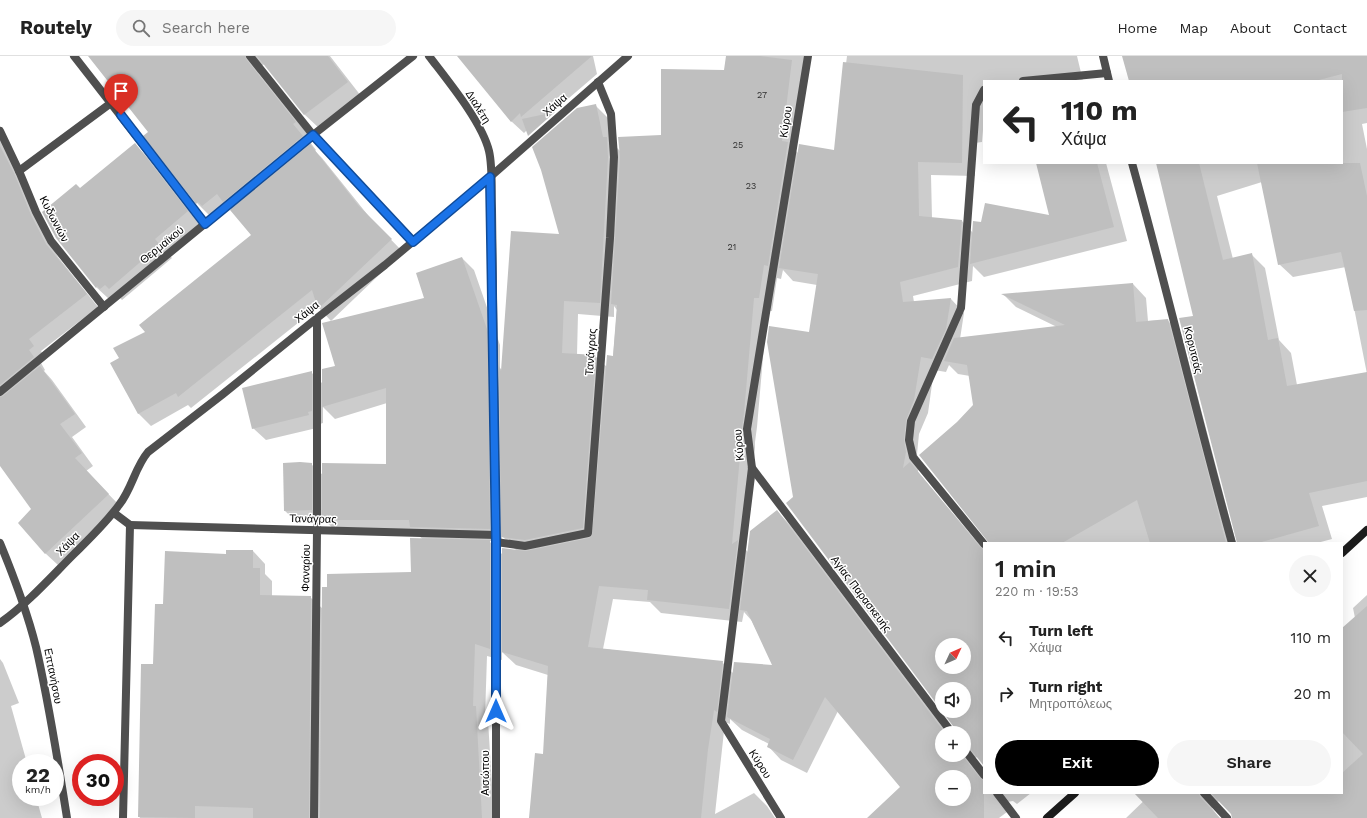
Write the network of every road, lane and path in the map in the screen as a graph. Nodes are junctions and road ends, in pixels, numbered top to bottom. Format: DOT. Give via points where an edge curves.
graph roads {
  1 [pos="74,56"];
  2 [pos="250,56"];
  3 [pos="413,56"];
  4 [pos="429,56"];
  5 [pos="628,56"];
  6 [pos="808,56"];
  7 [pos="1103,56"];
  8 [pos="1108,77"];
  9 [pos="1044,80"];
  10 [pos="598,82"];
  11 [pos="983,92"];
  12 [pos="111,103"];
  13 [pos="0,131"];
  14 [pos="313,135"];
  15 [pos="1132,164"];
  16 [pos="19,171"];
  17 [pos="490,177"];
  18 [pos="205,224"];
  19 [pos="413,242"];
  20 [pos="104,307"];
  21 [pos="317,318"];
  22 [pos="0,392"];
  23 [pos="752,468"];
  24 [pos="114,513"];
  25 [pos="130,525"];
  26 [pos="317,530"];
  27 [pos="1367,530"];
  28 [pos="496,539"];
  29 [pos="1232,542"];
  30 [pos="0,543"];
  31 [pos="983,543"];
  32 [pos="1343,552"];
  33 [pos="23,604"];
  34 [pos="0,623"];
  35 [pos="947,726"];
  36 [pos="971,758"];
  37 [pos="983,774"];
  38 [pos="999,794"];
  39 [pos="1073,794"];
  40 [pos="1205,794"];
  41 [pos="67,818"];
  42 [pos="123,818"];
  43 [pos="314,818"];
  44 [pos="496,818"];
  45 [pos="781,818"];
  46 [pos="1016,818"];
  47 [pos="1047,818"];
  48 [pos="1227,818"];
  1 -- 12 [label="street"];
  2 -- 14 [label="street"];
  3 -- 14 [label="street, Θερμαϊκού"];
  4 -- 17 [label="street, Διαλέτη" via="468,110 483,136 489,152"];
  5 -- 10 [label="street, Χάψα"];
  6 -- 23 [label="street, Κύρου" via="747,429"];
  7 -- 8 [label="street"];
  8 -- 9 [label="street"];
  10 -- 17 [label="street, Χάψα"];
  10 -- 28 [label="street, Τανάγρας" via="611,114 614,157 588,533 525,546"];
  11 -- 31 [label="street" via="976,105 961,308 911,421 909,440 913,457"];
  12 -- 16 [label="street"];
  12 -- 18 [label="street"];
  13 -- 16 [label="street, Κυδωνιών"];
  14 -- 18 [label="street, Θερμαϊκού"];
  14 -- 19 [label="street"];
  15 -- 29 [label="street, Κορυτσάς"];
  16 -- 20 [label="street, Κυδωνιών" via="50,241"];
  17 -- 19 [label="street, Χάψα"];
  17 -- 28 [label="street, Αισώπου"];
  18 -- 20 [label="street, Θερμαϊκού"];
  19 -- 21 [label="street, Χάψα"];
  20 -- 22 [label="street, Θερμαϊκού"];
  21 -- 24 [label="street, Χάψα" via="148,452 141,460 127,494"];
  21 -- 26 [label="street, Φαναρίου"];
  23 -- 35 [label="street, Αγίας Παρασκευής"];
  23 -- 45 [label="street, Κύρου" via="721,721"];
  24 -- 25 [label="street"];
  24 -- 33 [label="street, Χάψα"];
  25 -- 26 [label="street, Τανάγρας"];
  25 -- 42 [label="street"];
  26 -- 28 [label="street, Τανάγρας"];
  26 -- 43 [label="street, Φαναρίου"];
  27 -- 32 [label="main road"];
  28 -- 44 [label="street, Αισώπου"];
  30 -- 33 [label="street, Επτανήσου"];
  33 -- 34 [label="street, Χάψα"];
  33 -- 41 [label="street, Επτανήσου" via="36,646"];
  36 -- 37 [label="street"];
  38 -- 46 [label="street"];
  39 -- 47 [label="main road"];
  40 -- 48 [label="street"];
}
